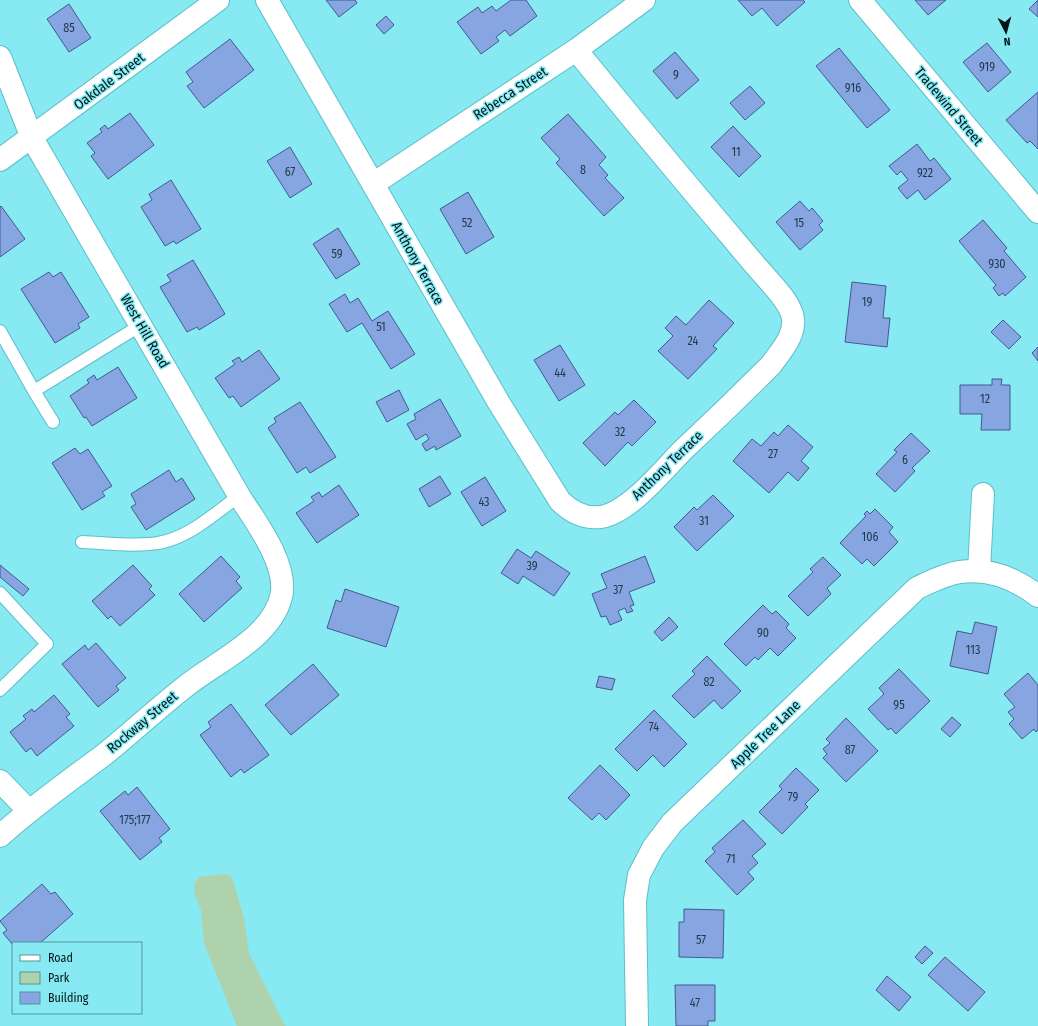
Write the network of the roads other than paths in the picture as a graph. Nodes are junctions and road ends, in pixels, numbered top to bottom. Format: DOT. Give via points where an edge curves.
graph roads {
  1 [pos="218,0"];
  2 [pos="267,0"];
  3 [pos="644,0"];
  4 [pos="860,0"];
  5 [pos="576,50"];
  6 [pos="0,57"];
  7 [pos="32,138"];
  8 [pos="0,160"];
  9 [pos="373,184"];
  10 [pos="1038,212"];
  11 [pos="141,325"];
  12 [pos="0,332"];
  13 [pos="34,391"];
  14 [pos="53,422"];
  15 [pos="983,494"];
  16 [pos="239,496"];
  17 [pos="82,542"];
  18 [pos="979,571"];
  19 [pos="0,593"];
  20 [pos="1038,596"];
  21 [pos="279,604"];
  22 [pos="0,690"];
  23 [pos="0,781"];
  24 [pos="29,811"];
  25 [pos="0,836"];
  26 [pos="637,1026"];
  1 -- 7 [label="street, Oakdale Street"];
  2 -- 9 [label="street, Anthony Terrace"];
  3 -- 5 [label="street, Rebecca Street"];
  4 -- 10 [label="street, Tradewind Street"];
  5 -- 9 [label="street, Rebecca Street"];
  5 -- 9 [label="street, Anthony Terrace" via="776,288 787,304 794,323 788,340 771,365 642,492 624,506 600,517 590,517 570,511 560,501 506,415"];
  6 -- 7 [label="street, West Hill Road"];
  7 -- 8 [label="street, Oakdale Street"];
  7 -- 11 [label="street, West Hill Road"];
  11 -- 13 [label="lane"];
  11 -- 16 [label="street, West Hill Road"];
  12 -- 13 [label="lane"];
  13 -- 14 [label="lane"];
  15 -- 18 [label="street"];
  16 -- 17 [label="lane" via="190,531 160,543"];
  16 -- 21 [label="street, West Hill Road" via="267,539 276,561 282,585"];
  18 -- 20 [label="street, Apple Tree Lane" via="1004,576"];
  18 -- 26 [label="street, Apple Tree Lane" via="959,572 917,588 672,823 653,848 639,875 635,900"];
  19 -- 22 [label="lane" via="47,644"];
  21 -- 24 [label="street, Rockway Street" via="269,621 246,645 187,685 105,753"];
  23 -- 24 [label="street"];
  24 -- 25 [label="street, Rockway Street"];
}
